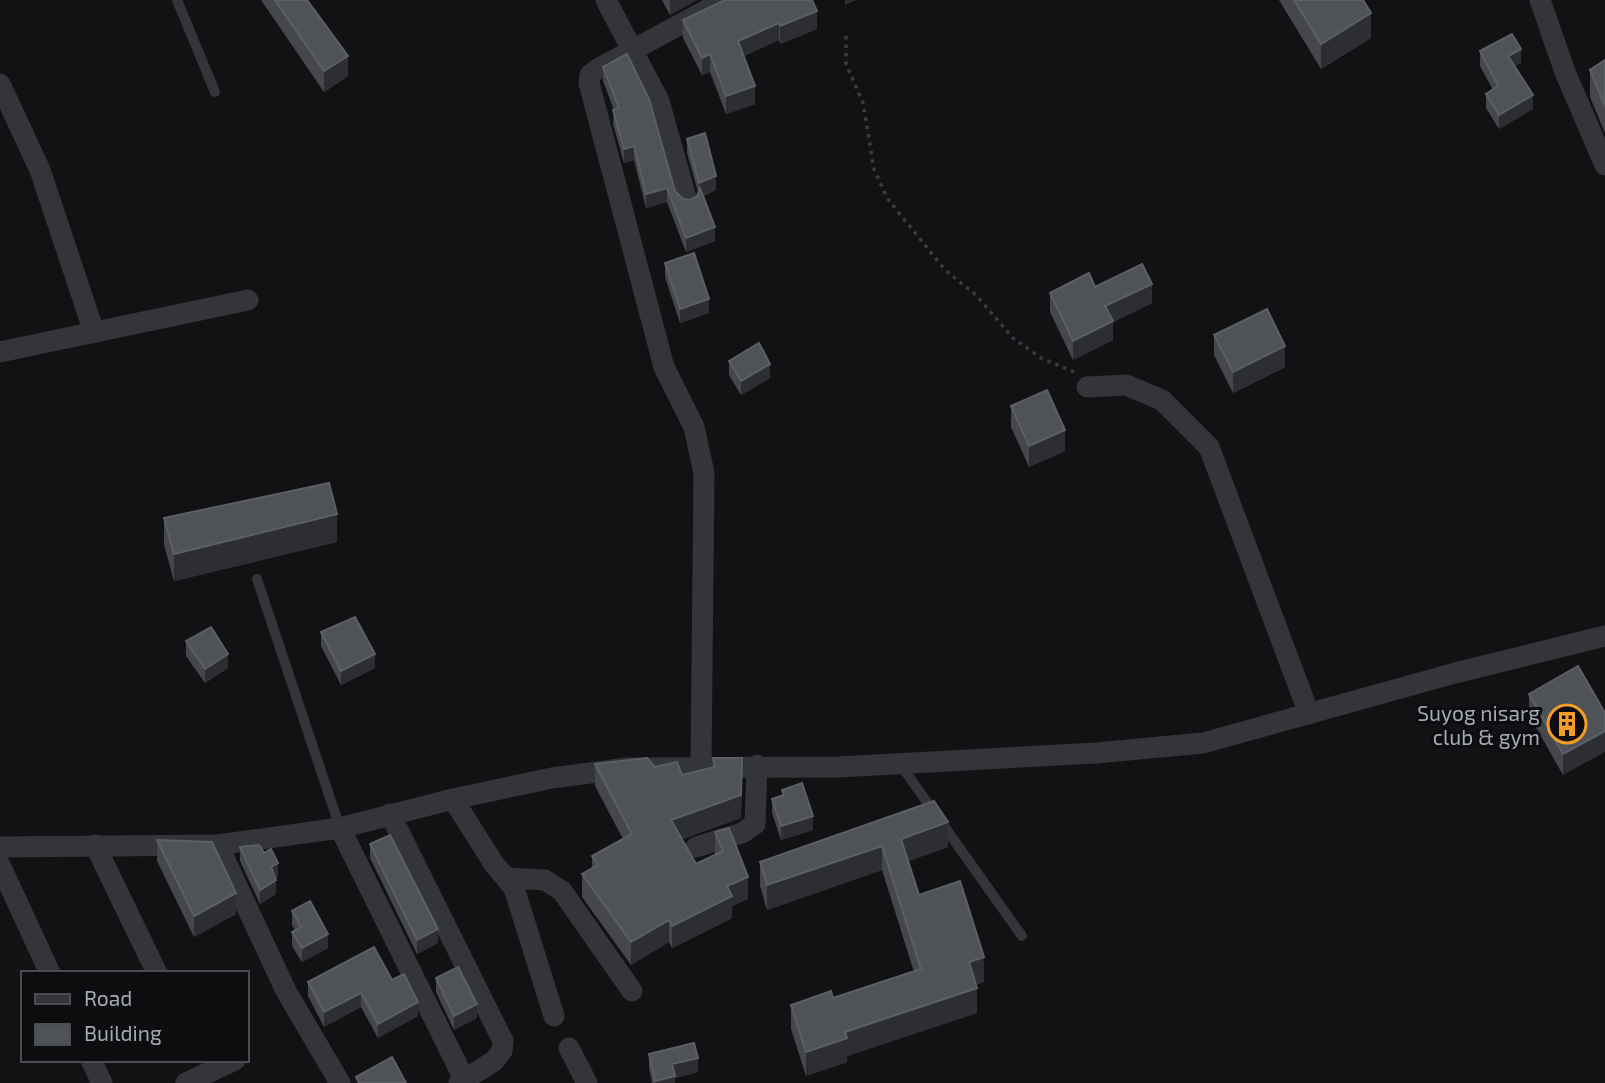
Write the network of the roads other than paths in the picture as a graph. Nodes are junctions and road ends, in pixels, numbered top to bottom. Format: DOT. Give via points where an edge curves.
graph roads {
  1 [pos="177,0"];
  2 [pos="606,0"];
  3 [pos="725,0"];
  4 [pos="1540,0"];
  5 [pos="635,50"];
  6 [pos="1595,79"];
  7 [pos="0,84"];
  8 [pos="215,92"];
  9 [pos="1574,92"];
  10 [pos="1605,165"];
  11 [pos="687,201"];
  12 [pos="248,300"];
  13 [pos="94,332"];
  14 [pos="0,352"];
  15 [pos="1087,387"];
  16 [pos="257,579"];
  17 [pos="1605,636"];
  18 [pos="1309,714"];
  19 [pos="900,764"];
  20 [pos="757,765"];
  21 [pos="701,766"];
  22 [pos="453,799"];
  23 [pos="390,814"];
  24 [pos="340,828"];
  25 [pos="94,845"];
  26 [pos="218,845"];
  27 [pos="696,847"];
  28 [pos="0,848"];
  29 [pos="0,865"];
  30 [pos="507,878"];
  31 [pos="1022,936"];
  32 [pos="49,971"];
  33 [pos="156,971"];
  34 [pos="632,991"];
  35 [pos="554,1016"];
  36 [pos="569,1048"];
  37 [pos="92,1062"];
  38 [pos="225,1062"];
  39 [pos="203,1067"];
  40 [pos="463,1082"];
  41 [pos="102,1083"];
  42 [pos="186,1083"];
  43 [pos="340,1083"];
  44 [pos="586,1083"];
  1 -- 8 [label="lane"];
  2 -- 5 [label="street"];
  3 -- 5 [label="street"];
  4 -- 9 [label="street"];
  5 -- 11 [label="street" via="665,116"];
  5 -- 21 [label="street" via="596,70 589,83 664,367 701,446"];
  6 -- 9 [label="street"];
  7 -- 13 [label="street" via="40,170"];
  9 -- 10 [label="street"];
  12 -- 13 [label="street"];
  13 -- 14 [label="street"];
  15 -- 18 [label="street" via="1126,385 1162,400 1209,447"];
  16 -- 24 [label="lane"];
  17 -- 18 [label="street"];
  18 -- 19 [label="street" via="1203,743"];
  19 -- 20 [label="street"];
  19 -- 31 [label="lane"];
  20 -- 21 [label="street"];
  20 -- 27 [label="street" via="755,824 742,833"];
  21 -- 22 [label="street" via="627,768"];
  22 -- 23 [label="street"];
  22 -- 30 [label="street"];
  23 -- 24 [label="street"];
  23 -- 40 [label="street" via="503,1041 494,1061"];
  24 -- 26 [label="street"];
  24 -- 40 [label="street"];
  25 -- 26 [label="street"];
  25 -- 28 [label="street"];
  25 -- 33 [label="street"];
  26 -- 43 [label="street" via="286,991"];
  29 -- 32 [label="street"];
  30 -- 34 [label="street" via="545,880 562,891"];
  30 -- 35 [label="street" via="522,904"];
  36 -- 44 [label="street"];
  37 -- 41 [label="street"];
  38 -- 39 [label="street"];
  39 -- 42 [label="street"];
}
